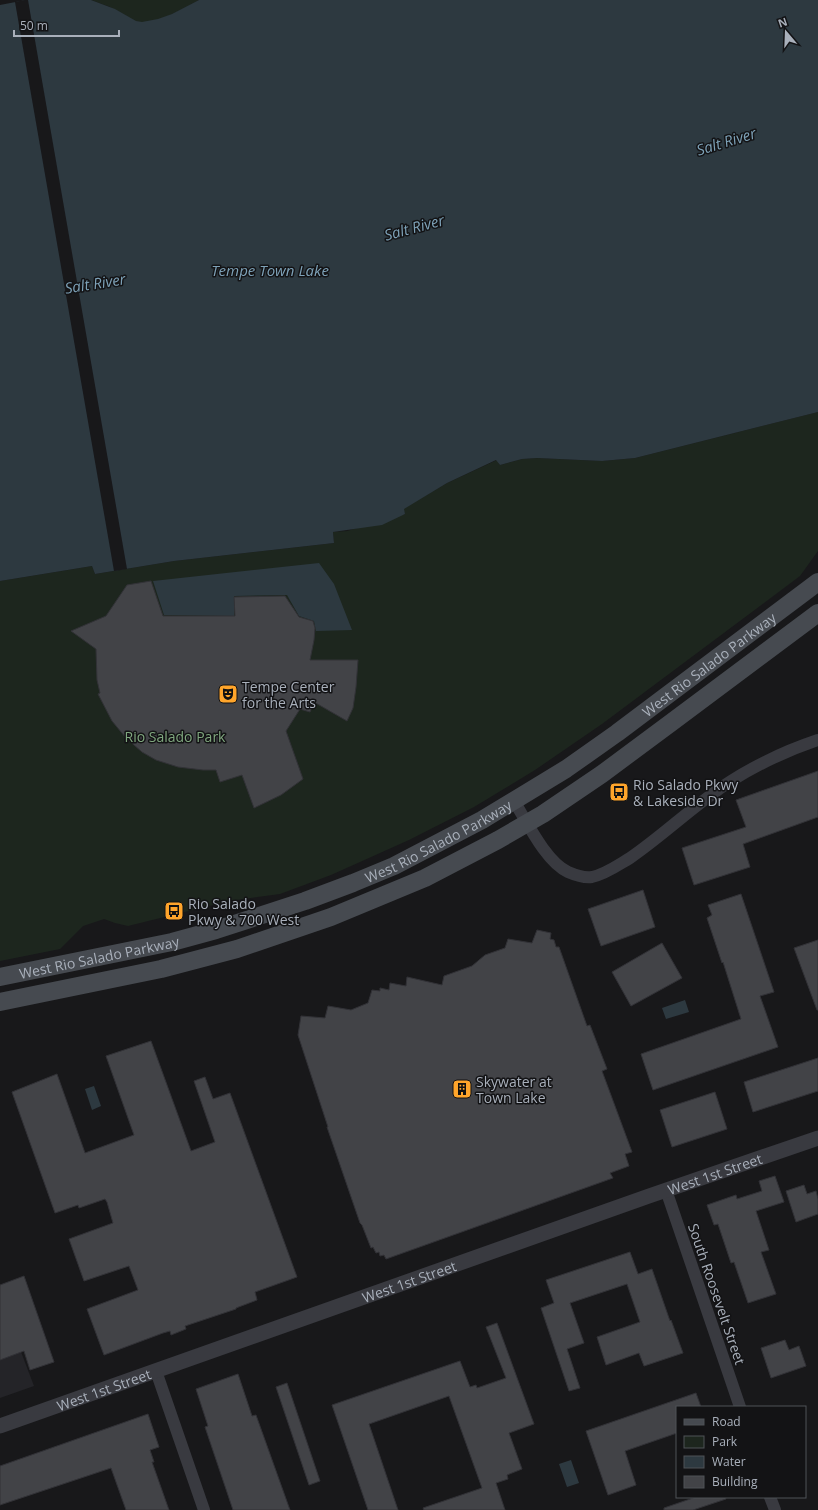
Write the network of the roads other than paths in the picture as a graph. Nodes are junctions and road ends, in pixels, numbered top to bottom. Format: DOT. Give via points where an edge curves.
graph roads {
  1 [pos="818,582"];
  2 [pos="818,613"];
  3 [pos="818,740"];
  4 [pos="514,801"];
  5 [pos="528,824"];
  6 [pos="0,977"];
  7 [pos="0,1002"];
  8 [pos="818,1138"];
  9 [pos="666,1190"];
  10 [pos="156,1371"];
  11 [pos="740,1406"];
  12 [pos="0,1426"];
  13 [pos="770,1498"];
  14 [pos="204,1510"];
  15 [pos="775,1510"];
  1 -- 4 [label="main road, West Rio Salado Parkway" via="617,733"];
  2 -- 5 [label="main road, West Rio Salado Parkway" via="609,769"];
  3 -- 5 [label="street" via="790,750 730,782 642,849 598,875 582,876 568,872 556,864"];
  4 -- 5 [label="street"];
  4 -- 6 [label="main road, West Rio Salado Parkway" via="394,866 297,904 172,942"];
  5 -- 7 [label="main road, West Rio Salado Parkway" via="400,889 331,917 237,950 161,969"];
  8 -- 9 [label="street, West 1st Street"];
  9 -- 10 [label="street, West 1st Street"];
  9 -- 11 [label="street, South Roosevelt Street"];
  10 -- 12 [label="street, West 1st Street"];
  10 -- 14 [label="street"];
  13 -- 15 [label="street"];
}
